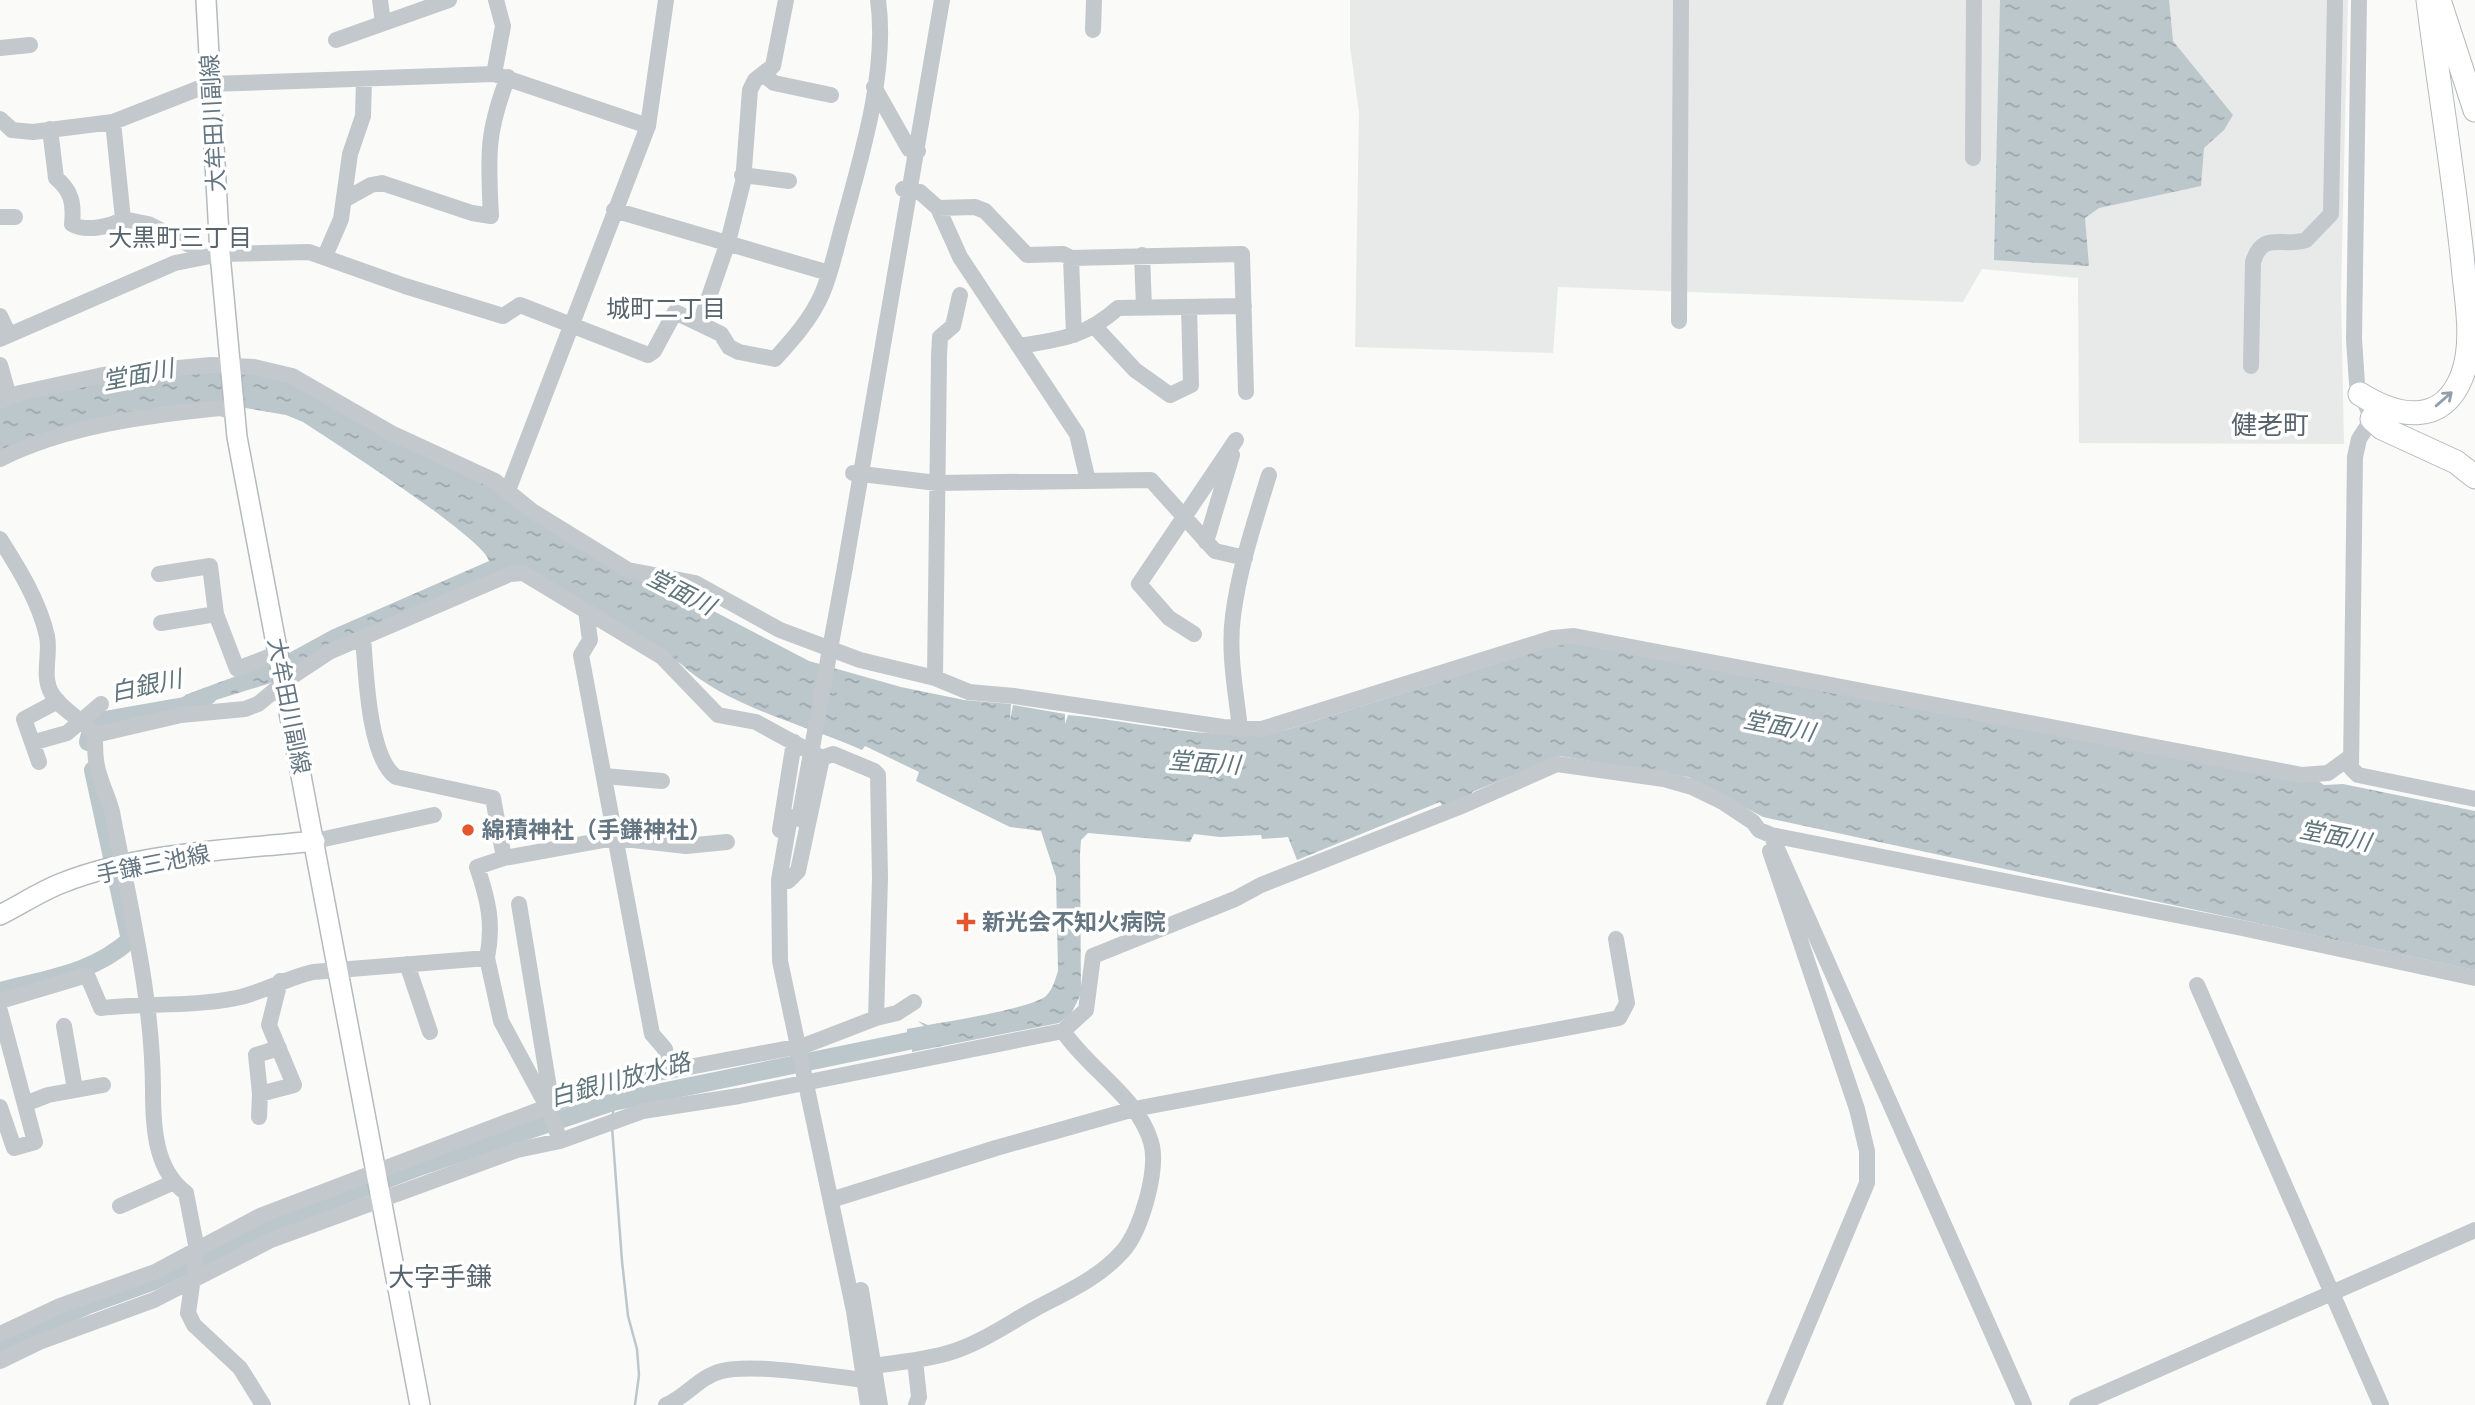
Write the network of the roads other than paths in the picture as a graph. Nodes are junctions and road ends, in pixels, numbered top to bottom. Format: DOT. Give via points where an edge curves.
graph roads {
  1 [pos="206,0"];
  2 [pos="380,0"];
  3 [pos="450,0"];
  4 [pos="496,0"];
  5 [pos="666,0"];
  6 [pos="786,0"];
  7 [pos="878,0"];
  8 [pos="933,0"];
  9 [pos="942,0"];
  10 [pos="1094,0"];
  11 [pos="1681,0"];
  12 [pos="1974,0"];
  13 [pos="2335,0"];
  14 [pos="2359,0"];
  15 [pos="2428,0"];
  16 [pos="2439,0"];
  17 [pos="383,23"];
  18 [pos="1093,30"];
  19 [pos="337,40"];
  20 [pos="30,46"];
  21 [pos="0,48"];
  22 [pos="764,74"];
  23 [pos="501,76"];
  24 [pos="364,79"];
  25 [pos="211,84"];
  26 [pos="874,87"];
  27 [pos="831,95"];
  28 [pos="2475,110"];
  29 [pos="0,119"];
  30 [pos="113,122"];
  31 [pos="648,126"];
  32 [pos="50,130"];
  33 [pos="914,150"];
  34 [pos="1973,159"];
  35 [pos="742,175"];
  36 [pos="789,181"];
  37 [pos="907,190"];
  38 [pos="344,200"];
  39 [pos="937,208"];
  40 [pos="614,210"];
  41 [pos="123,219"];
  42 [pos="2475,236"];
  43 [pos="728,242"];
  44 [pos="220,254"];
  45 [pos="1142,255"];
  46 [pos="325,256"];
  47 [pos="198,258"];
  48 [pos="1071,258"];
  49 [pos="829,273"];
  50 [pos="960,295"];
  51 [pos="1244,306"];
  52 [pos="1144,307"];
  53 [pos="1189,307"];
  54 [pos="0,316"];
  55 [pos="1679,321"];
  56 [pos="700,323"];
  57 [pos="572,326"];
  58 [pos="1096,328"];
  59 [pos="1074,335"];
  60 [pos="4,337"];
  61 [pos="1019,346"];
  62 [pos="0,365"];
  63 [pos="2252,366"];
  64 [pos="231,367"];
  65 [pos="1246,392"];
  66 [pos="2360,394"];
  67 [pos="5,399"];
  68 [pos="234,408"];
  69 [pos="2377,413"];
  70 [pos="1,455"];
  71 [pos="857,474"];
  72 [pos="1269,475"];
  73 [pos="2475,478"];
  74 [pos="1088,481"];
  75 [pos="937,483"];
  76 [pos="507,493"];
  77 [pos="1183,518"];
  78 [pos="0,539"];
  79 [pos="1206,542"];
  80 [pos="1245,558"];
  81 [pos="159,574"];
  82 [pos="586,611"];
  83 [pos="216,614"];
  84 [pos="161,622"];
  85 [pos="1194,634"];
  86 [pos="363,637"];
  87 [pos="279,653"];
  88 [pos="935,678"];
  89 [pos="285,684"];
  90 [pos="58,701"];
  91 [pos="101,704"];
  92 [pos="83,721"];
  93 [pos="1240,729"];
  94 [pos="94,735"];
  95 [pos="34,742"];
  96 [pos="794,742"];
  97 [pos="2350,757"];
  98 [pos="822,758"];
  99 [pos="39,762"];
  100 [pos="604,776"];
  101 [pos="662,781"];
  102 [pos="2475,799"];
  103 [pos="434,815"];
  104 [pos="1772,835"];
  105 [pos="615,838"];
  106 [pos="315,841"];
  107 [pos="727,842"];
  108 [pos="504,858"];
  109 [pos="114,869"];
  110 [pos="784,880"];
  111 [pos="519,904"];
  112 [pos="0,915"];
  113 [pos="1616,939"];
  114 [pos="487,958"];
  115 [pos="407,964"];
  116 [pos="339,970"];
  117 [pos="2475,978"];
  118 [pos="280,981"];
  119 [pos="2197,985"];
  120 [pos="0,1001"];
  121 [pos="914,1002"];
  122 [pos="145,1003"];
  123 [pos="0,1011"];
  124 [pos="877,1017"];
  125 [pos="64,1026"];
  126 [pos="1063,1031"];
  127 [pos="430,1032"];
  128 [pos="802,1046"];
  129 [pos="279,1048"];
  130 [pos="670,1071"];
  131 [pos="810,1082"];
  132 [pos="103,1085"];
  133 [pos="75,1089"];
  134 [pos="260,1094"];
  135 [pos="25,1104"];
  136 [pos="0,1107"];
  137 [pos="550,1109"];
  138 [pos="1134,1109"];
  139 [pos="258,1117"];
  140 [pos="559,1138"];
  141 [pos="377,1173"];
  142 [pos="172,1183"];
  143 [pos="381,1198"];
  144 [pos="836,1198"];
  145 [pos="120,1206"];
  146 [pos="2475,1230"];
  147 [pos="197,1250"];
  148 [pos="192,1282"];
  149 [pos="2327,1296"];
  150 [pos="0,1335"];
  151 [pos="915,1360"];
  152 [pos="0,1361"];
  153 [pos="875,1366"];
  154 [pos="864,1380"];
  155 [pos="263,1405"];
  156 [pos="420,1405"];
  157 [pos="666,1405"];
  158 [pos="868,1405"];
  159 [pos="880,1405"];
  160 [pos="916,1405"];
  161 [pos="1774,1405"];
  162 [pos="2024,1405"];
  163 [pos="2077,1405"];
  164 [pos="2381,1405"];
  1 -- 25 [label="main road, 大牟田川副線"];
  2 -- 17 [label="street"];
  3 -- 17 [label="street"];
  4 -- 23 [label="street" via="503,26"];
  5 -- 31 [label="street"];
  6 -- 22 [label="street" via="773,66"];
  7 -- 26 [label="street" via="880,49"];
  8 -- 33 [label="street"];
  9 -- 33 [label="street"];
  10 -- 18 [label="street"];
  11 -- 55 [label="street"];
  12 -- 34 [label="street"];
  13 -- 63 [label="street" via="2331,214 2306,240 2269,242 2256,251"];
  14 -- 66 [label="street" via="2354,339"];
  15 -- 42 [label="highway"];
  69 -- 15 [label="highway, one-way" via="2418,414 2442,403 2458,384 2466,353 2458,207"];
  16 -- 28 [label="highway"];
  17 -- 19 [label="street"];
  20 -- 21 [label="street"];
  22 -- 27 [label="street" via="774,83"];
  22 -- 35 [label="street" via="750,90"];
  23 -- 24 [label="street"];
  23 -- 31 [label="street"];
  23 -- 38 [label="street" via="488,144 491,216 382,183"];
  24 -- 25 [label="street"];
  24 -- 38 [label="street" via="363,116 350,154"];
  25 -- 30 [label="street"];
  25 -- 44 [label="main road, 大牟田川副線"];
  26 -- 33 [label="street"];
  26 -- 49 [label="street" via="856,177"];
  29 -- 32 [label="street" via="12,130"];
  30 -- 32 [label="street"];
  30 -- 41 [label="street"];
  31 -- 40 [label="street"];
  32 -- 41 [label="street" via="56,178 71,196 72,224 78,228 113,226"];
  33 -- 37 [label="street"];
  35 -- 36 [label="street"];
  35 -- 43 [label="street"];
  37 -- 39 [label="street" via="920,192"];
  37 -- 71 [label="street"];
  38 -- 46 [label="street"];
  39 -- 48 [label="street" via="975,206 1027,256 1063,254"];
  39 -- 61 [label="street" via="960,257"];
  40 -- 43 [label="street"];
  40 -- 57 [label="street"];
  41 -- 47 [label="street" via="148,224 196,248"];
  43 -- 49 [label="street"];
  43 -- 56 [label="street"];
  44 -- 46 [label="street" via="309,252"];
  44 -- 47 [label="street"];
  44 -- 64 [label="main road, 大牟田川副線"];
  45 -- 48 [label="street"];
  45 -- 51 [label="street" via="1242,254"];
  45 -- 52 [label="street"];
  46 -- 57 [label="street" via="503,316 520,305"];
  47 -- 60 [label="street" via="143,276"];
  48 -- 59 [label="street"];
  49 -- 56 [label="street" via="813,312 775,359 739,352 729,347 721,334"];
  50 -- 75 [label="street" via="953,326 940,337"];
  51 -- 53 [label="street"];
  51 -- 65 [label="street"];
  52 -- 53 [label="street"];
  52 -- 58 [label="street" via="1118,308"];
  53 -- 58 [label="street" via="1191,385 1170,395 1135,370"];
  54 -- 60 [label="street"];
  56 -- 57 [label="street" via="675,312 648,355"];
  57 -- 76 [label="street"];
  58 -- 59 [label="street"];
  59 -- 61 [label="street"];
  61 -- 74 [label="street" via="1077,434"];
  62 -- 67 [label="street"];
  64 -- 67 [label="street" via="103,375"];
  64 -- 68 [label="main road, 大牟田川副線"];
  64 -- 76 [label="street" via="292,376 391,433 495,481"];
  66 -- 69 [label="highway"];
  68 -- 70 [label="street" via="125,421"];
  68 -- 87 [label="main road, 大牟田川副線"];
  69 -- 73 [label="highway" via="2394,436 2456,463"];
  69 -- 97 [label="street" via="2359,439 2355,457"];
  71 -- 75 [label="street"];
  71 -- 110 [label="street"];
  72 -- 80 [label="street"];
  74 -- 75 [label="street"];
  74 -- 77 [label="street" via="1152,480"];
  75 -- 88 [label="street"];
  76 -- 88 [label="street" via="628,570 695,583 780,631 860,660"];
  77 -- 79 [label="street"];
  77 -- 79 [label="street" via="1236,440"];
  77 -- 85 [label="street" via="1139,584 1169,618"];
  78 -- 90 [label="street" via="23,573 47,637 47,682"];
  79 -- 80 [label="street" via="1215,551"];
  80 -- 93 [label="street" via="1232,638"];
  81 -- 83 [label="street" via="210,566"];
  82 -- 86 [label="street" via="523,573 510,574"];
  82 -- 96 [label="street" via="662,657 718,715 756,722"];
  82 -- 100 [label="street" via="590,640 581,655"];
  83 -- 84 [label="street"];
  83 -- 87 [label="street" via="237,670"];
  86 -- 89 [label="street" via="329,652"];
  86 -- 108 [label="street" via="374,734 390,773 492,798"];
  87 -- 89 [label="main road, 大牟田川副線"];
  88 -- 93 [label="street" via="969,692"];
  89 -- 94 [label="street" via="245,709 181,715"];
  89 -- 106 [label="main road, 大牟田川副線"];
  90 -- 92 [label="street"];
  90 -- 95 [label="street" via="24,719"];
  91 -- 92 [label="street"];
  92 -- 94 [label="street"];
  92 -- 95 [label="street" via="66,733"];
  93 -- 97 [label="street" via="1267,729 1553,638 1574,636 2302,775 2328,773"];
  94 -- 109 [label="street" via="96,764 111,806"];
  95 -- 99 [label="street"];
  96 -- 98 [label="street"];
  96 -- 110 [label="street" via="773,869"];
  97 -- 102 [label="street" via="2358,775"];
  98 -- 110 [label="street" via="798,872"];
  98 -- 124 [label="street" via="833,754 878,775"];
  100 -- 101 [label="street"];
  100 -- 105 [label="street"];
  103 -- 106 [label="street"];
  104 -- 117 [label="street"];
  104 -- 126 [label="street" via="1692,787 1557,764 1093,956 1086,1010"];
  104 -- 161 [label="street" via="1768,843 1857,1109 1868,1171 1867,1183"];
  104 -- 162 [label="street"];
  105 -- 107 [label="street" via="686,846"];
  105 -- 108 [label="street"];
  105 -- 130 [label="street" via="652,1034 665,1049"];
  106 -- 109 [label="main road, 手鎌三池線" via="169,857"];
  106 -- 116 [label="main road, 大牟田川副線"];
  108 -- 114 [label="street" via="477,867 489,903"];
  109 -- 112 [label="main road, 手鎌三池線" via="61,883"];
  109 -- 122 [label="street" via="137,942"];
  110 -- 128 [label="street" via="780,961"];
  111 -- 137 [label="street"];
  113 -- 138 [label="street" via="1627,1003 1619,1018"];
  114 -- 115 [label="street"];
  114 -- 137 [label="street" via="501,1021"];
  115 -- 116 [label="street"];
  115 -- 127 [label="street"];
  116 -- 118 [label="street"];
  116 -- 141 [label="main road, 大牟田川副線"];
  118 -- 122 [label="street" via="239,998"];
  118 -- 129 [label="street" via="269,1025"];
  119 -- 149 [label="street"];
  120 -- 122 [label="street" via="87,975 101,1008"];
  121 -- 124 [label="street" via="897,1013"];
  122 -- 142 [label="street" via="157,1144"];
  123 -- 135 [label="street"];
  124 -- 128 [label="street"];
  125 -- 133 [label="street"];
  126 -- 131 [label="street"];
  126 -- 138 [label="street"];
  128 -- 130 [label="street"];
  128 -- 131 [label="street"];
  129 -- 134 [label="street" via="256,1055"];
  129 -- 134 [label="street" via="294,1085"];
  130 -- 137 [label="street" via="615,1081"];
  131 -- 140 [label="street" via="643,1111"];
  131 -- 144 [label="street"];
  132 -- 133 [label="street"];
  133 -- 135 [label="street"];
  134 -- 139 [label="street"];
  135 -- 136 [label="street" via="35,1142 14,1149"];
  137 -- 140 [label="street"];
  137 -- 141 [label="street"];
  138 -- 144 [label="street"];
  138 -- 151 [label="street" via="1152,1144 1154,1161 1141,1215 1125,1250 1086,1282 993,1335"];
  140 -- 143 [label="street"];
  141 -- 143 [label="main road, 大牟田川副線"];
  141 -- 147 [label="street" via="260,1216"];
  142 -- 145 [label="street"];
  142 -- 147 [label="street" via="186,1193"];
  143 -- 148 [label="street" via="271,1240"];
  143 -- 156 [label="main road, 大牟田川副線"];
  144 -- 153 [label="street"];
  144 -- 154 [label="street"];
  146 -- 149 [label="street"];
  147 -- 148 [label="street"];
  147 -- 150 [label="street" via="155,1272 60,1306"];
  148 -- 152 [label="street"];
  148 -- 155 [label="street" via="188,1312 194,1325 240,1368"];
  149 -- 163 [label="street"];
  149 -- 164 [label="street"];
  151 -- 153 [label="street"];
  151 -- 160 [label="street"];
  153 -- 154 [label="street"];
  153 -- 159 [label="street"];
  154 -- 157 [label="street" via="722,1370"];
  154 -- 158 [label="street"];
}
